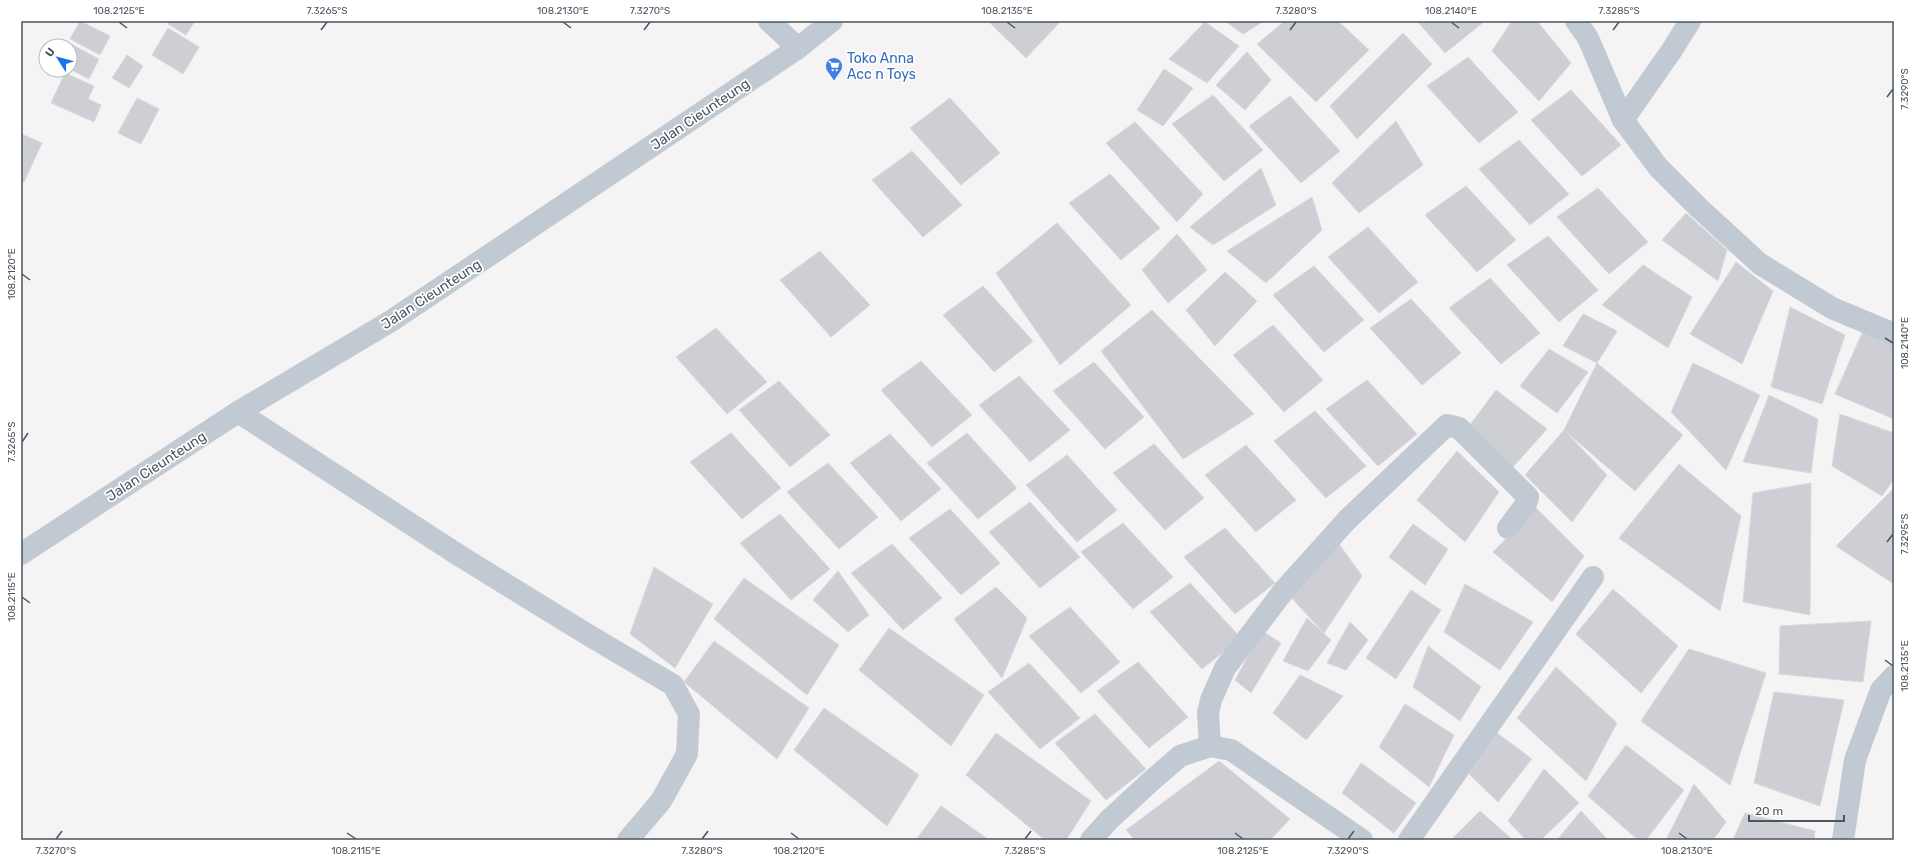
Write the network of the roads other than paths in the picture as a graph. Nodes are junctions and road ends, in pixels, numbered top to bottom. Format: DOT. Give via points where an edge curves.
graph roads {
  1 [pos="769,21"];
  2 [pos="832,21"];
  3 [pos="1576,21"];
  4 [pos="1690,21"];
  5 [pos="798,48"];
  6 [pos="1623,120"];
  7 [pos="1894,334"];
  8 [pos="238,412"];
  9 [pos="1508,528"];
  10 [pos="21,554"];
  11 [pos="1593,577"];
  12 [pos="1894,676"];
  13 [pos="1210,746"];
  14 [pos="628,840"];
  15 [pos="1091,840"];
  16 [pos="1362,840"];
  17 [pos="1409,840"];
  18 [pos="1843,840"];
  1 -- 5 [label="street"];
  2 -- 5 [label="street, Jalan Cieunteung"];
  3 -- 6 [label="street" via="1588,38"];
  4 -- 6 [label="street"];
  5 -- 8 [label="street, Jalan Cieunteung" via="392,321"];
  6 -- 7 [label="street" via="1658,167 1760,264 1832,308"];
  8 -- 10 [label="street, Jalan Cieunteung"];
  8 -- 14 [label="street" via="460,556 673,685 689,714 687,754 661,801"];
  9 -- 13 [label="street" via="1526,504 1528,497 1459,428 1447,425 1347,520 1285,589 1224,668 1208,713"];
  11 -- 17 [label="street"];
  12 -- 18 [label="street" via="1881,690 1855,760"];
  13 -- 15 [label="street" via="1180,756 1109,820"];
  13 -- 16 [label="street" via="1231,750"];
}
